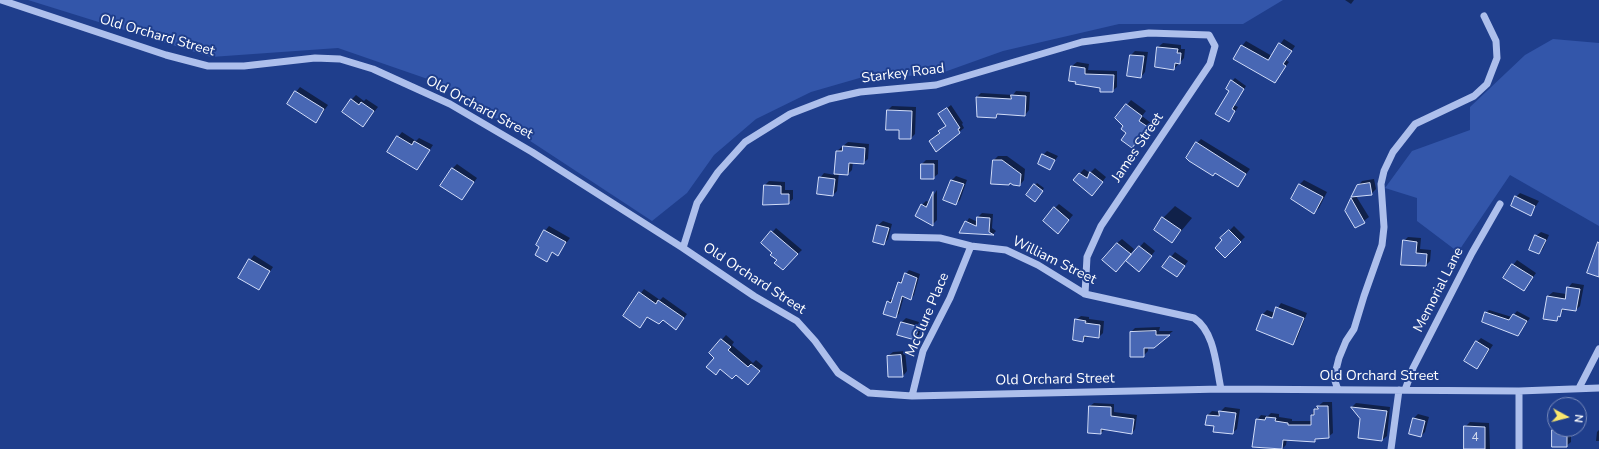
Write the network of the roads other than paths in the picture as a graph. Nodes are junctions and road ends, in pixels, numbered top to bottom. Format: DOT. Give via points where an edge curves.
graph roads {
  1 [pos="0,0"];
  2 [pos="1484,16"];
  3 [pos="1194,34"];
  4 [pos="1500,204"];
  5 [pos="895,237"];
  6 [pos="971,246"];
  7 [pos="683,248"];
  8 [pos="1085,294"];
  9 [pos="1599,349"];
  10 [pos="1579,388"];
  11 [pos="1599,388"];
  12 [pos="1221,389"];
  13 [pos="1338,390"];
  14 [pos="1402,390"];
  15 [pos="1519,391"];
  16 [pos="912,396"];
  17 [pos="1391,449"];
  18 [pos="1519,449"];
  1 -- 7 [label="street, Old Orchard Street" via="208,66 244,66 315,58 340,59 373,69 456,108 532,152"];
  2 -- 13 [label="street" via="1496,41 1497,58 1487,84 1474,96 1415,124 1394,152 1384,171 1382,245 1354,329 1339,358 1334,378"];
  3 -- 7 [label="street, Starkey Road" via="1148,33 1082,42 936,85 860,92 829,99 790,114 745,142 718,172 697,203"];
  3 -- 8 [label="street, James Street" via="1209,35 1215,46 1210,64 1101,226 1087,257"];
  4 -- 14 [label="street, Memorial Lane"];
  5 -- 6 [label="street, William Street" via="940,238"];
  6 -- 8 [label="street, William Street" via="1006,250 1038,265"];
  6 -- 16 [label="street, McClure Place" via="950,298 924,351"];
  7 -- 16 [label="street, Old Orchard Street" via="754,296 797,321 838,373 869,393"];
  8 -- 12 [label="street, William Street" via="1194,318 1202,323 1210,337"];
  9 -- 10 [label="street"];
  10 -- 11 [label="street, Old Orchard Street"];
  10 -- 15 [label="street, Old Orchard Street"];
  12 -- 13 [label="street, Old Orchard Street"];
  12 -- 16 [label="street, Old Orchard Street"];
  13 -- 14 [label="street, Old Orchard Street"];
  14 -- 15 [label="street, Old Orchard Street"];
  14 -- 17 [label="street, Memorial Lane"];
  15 -- 18 [label="street"];
}
